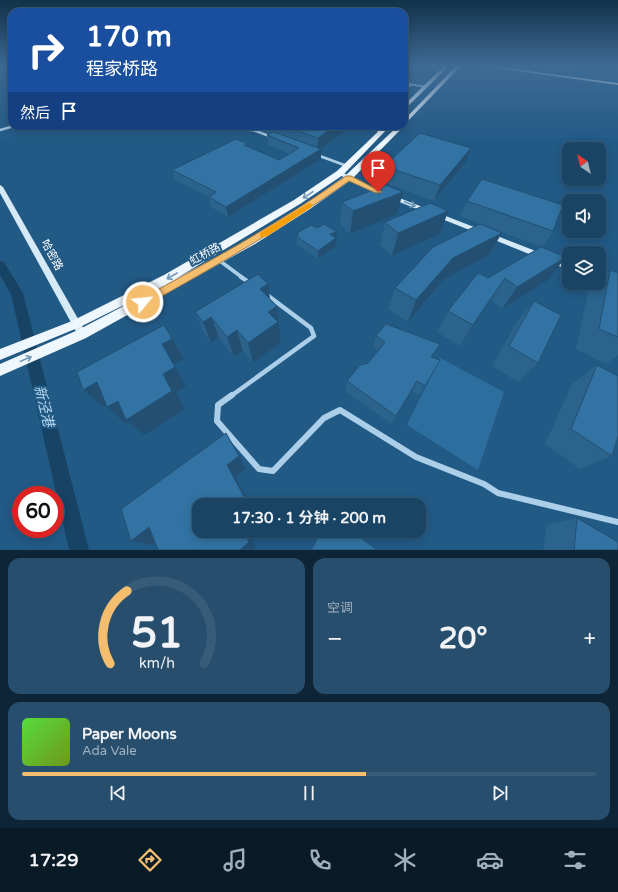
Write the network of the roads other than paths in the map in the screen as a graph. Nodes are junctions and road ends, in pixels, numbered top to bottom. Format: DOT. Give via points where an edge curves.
graph roads {
  1 [pos="421,92"];
  2 [pos="434,92"];
  3 [pos="408,104"];
  4 [pos="408,119"];
  5 [pos="253,130"];
  6 [pos="377,130"];
  7 [pos="396,130"];
  8 [pos="381,132"];
  9 [pos="273,138"];
  10 [pos="310,152"];
  11 [pos="345,172"];
  12 [pos="0,187"];
  13 [pos="220,261"];
  14 [pos="562,264"];
  15 [pos="256,288"];
  16 [pos="262,292"];
  17 [pos="79,329"];
  18 [pos="0,356"];
  19 [pos="0,370"];
  20 [pos="618,522"];
  1 -- 3 [label="main road"];
  2 -- 4 [label="main road"];
  5 -- 9 [label="street"];
  6 -- 8 [label="street"];
  7 -- 11 [label="main road, 虹桥路"];
  8 -- 11 [label="main road, 虹桥路"];
  10 -- 11 [label="street"];
  11 -- 13 [label="main road, 虹桥路" via="307,207"];
  11 -- 14 [label="street, one-way" via="364,186"];
  11 -- 17 [label="main road, 虹桥路, one-way"];
  12 -- 17 [label="street, 哈密路"];
  13 -- 15 [label="street"];
  13 -- 17 [label="main road, 虹桥路"];
  16 -- 20 [label="street" via="311,328 314,336 218,405 217,421 259,469 272,471 324,418 340,410 416,457 484,484 498,493"];
  17 -- 18 [label="main road, 虹桥路" via="48,335"];
  19 -- 17 [label="main road, 虹桥路, one-way" via="52,347"];
}
